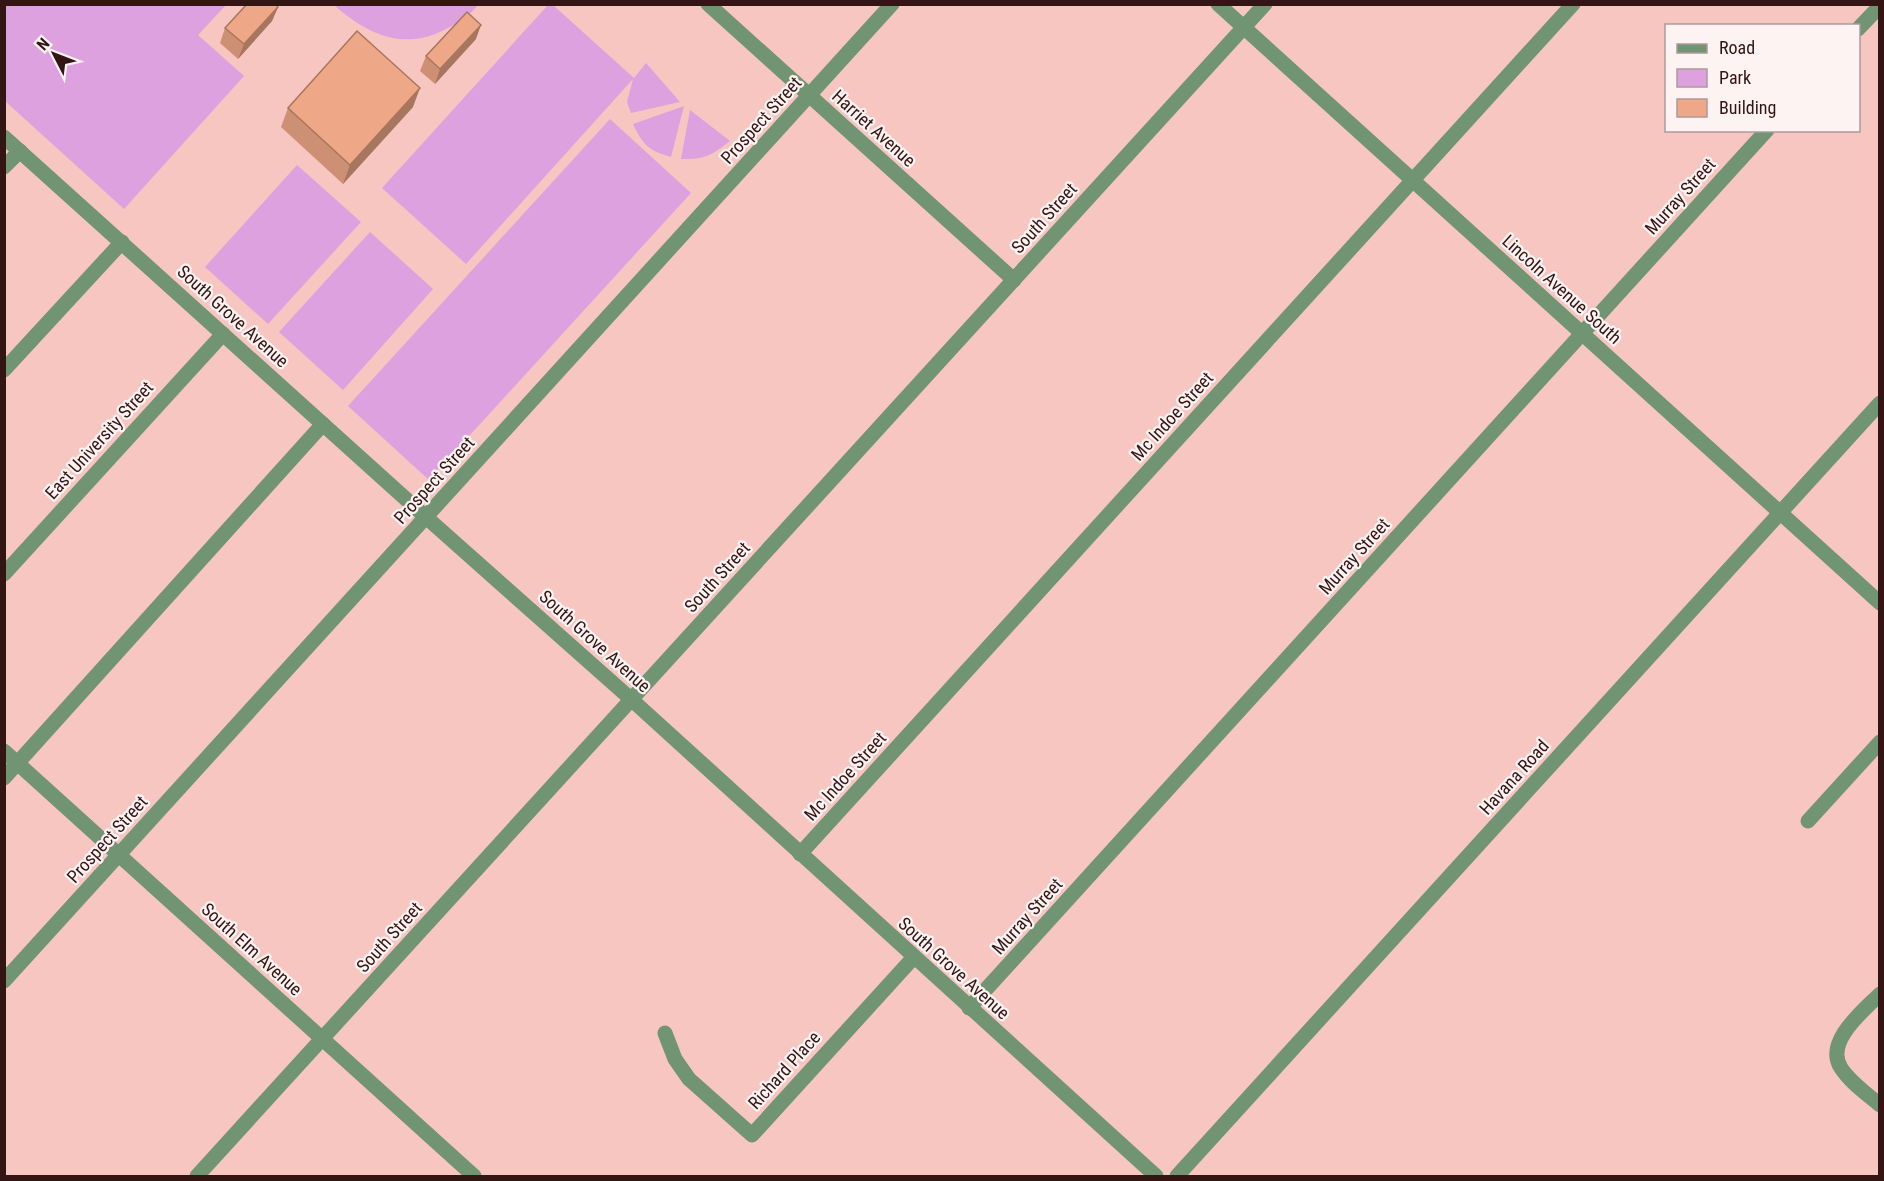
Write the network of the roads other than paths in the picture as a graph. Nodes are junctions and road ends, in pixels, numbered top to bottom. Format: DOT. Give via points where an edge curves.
graph roads {
  1 [pos="708,4"];
  2 [pos="892,4"];
  3 [pos="1218,4"];
  4 [pos="1264,4"];
  5 [pos="1573,4"];
  6 [pos="1880,6"];
  7 [pos="1244,27"];
  8 [pos="1860,27"];
  9 [pos="809,96"];
  10 [pos="1765,132"];
  11 [pos="4,137"];
  12 [pos="20,151"];
  13 [pos="4,167"];
  14 [pos="1413,180"];
  15 [pos="122,242"];
  16 [pos="1014,280"];
  17 [pos="1582,333"];
  18 [pos="223,334"];
  19 [pos="4,370"];
  20 [pos="1880,403"];
  21 [pos="323,424"];
  22 [pos="1780,512"];
  23 [pos="426,518"];
  24 [pos="4,574"];
  25 [pos="1880,603"];
  26 [pos="632,700"];
  27 [pos="1880,742"];
  28 [pos="4,751"];
  29 [pos="18,763"];
  30 [pos="4,778"];
  31 [pos="1808,821"];
  32 [pos="119,854"];
  33 [pos="800,854"];
  34 [pos="914,957"];
  35 [pos="4,981"];
  36 [pos="1880,994"];
  37 [pos="969,1008"];
  38 [pos="664,1033"];
  39 [pos="322,1039"];
  40 [pos="1880,1105"];
  41 [pos="198,1176"];
  42 [pos="474,1176"];
  43 [pos="1156,1176"];
  44 [pos="1177,1176"];
  1 -- 9 [label="street, Harriet Avenue"];
  2 -- 9 [label="street, Prospect Street"];
  3 -- 7 [label="street, Lincoln Avenue South"];
  4 -- 7 [label="street, South Street"];
  5 -- 14 [label="street, Mc Indoe Street"];
  6 -- 8 [label="street"];
  7 -- 14 [label="street, Lincoln Avenue South"];
  7 -- 16 [label="street, South Street"];
  9 -- 16 [label="street, Harriet Avenue"];
  9 -- 23 [label="street, Prospect Street"];
  10 -- 17 [label="street, Murray Street"];
  11 -- 12 [label="street, South Grove Avenue"];
  12 -- 13 [label="street"];
  12 -- 15 [label="street, South Grove Avenue"];
  14 -- 17 [label="street, Lincoln Avenue South"];
  14 -- 33 [label="street, Mc Indoe Street"];
  15 -- 18 [label="street, South Grove Avenue"];
  15 -- 19 [label="street"];
  16 -- 26 [label="street, South Street"];
  17 -- 22 [label="street, Lincoln Avenue South"];
  17 -- 37 [label="street, Murray Street"];
  18 -- 21 [label="street, South Grove Avenue"];
  18 -- 24 [label="street, East University Street"];
  20 -- 22 [label="street, Havana Road"];
  21 -- 23 [label="street, South Grove Avenue"];
  21 -- 29 [label="street"];
  22 -- 25 [label="street, Lincoln Avenue South"];
  22 -- 44 [label="street, Havana Road"];
  23 -- 26 [label="street, South Grove Avenue"];
  23 -- 32 [label="street, Prospect Street"];
  26 -- 33 [label="street, South Grove Avenue"];
  26 -- 39 [label="street, South Street"];
  27 -- 31 [label="street"];
  28 -- 29 [label="street, South Elm Avenue"];
  29 -- 30 [label="street"];
  29 -- 32 [label="street, South Elm Avenue"];
  32 -- 35 [label="street, Prospect Street"];
  32 -- 39 [label="street, South Elm Avenue"];
  33 -- 34 [label="street, South Grove Avenue"];
  34 -- 37 [label="street, South Grove Avenue"];
  34 -- 38 [label="street, Richard Place" via="752,1135 689,1079"];
  36 -- 40 [label="street" via="1845,1031 1837,1052 1841,1068"];
  37 -- 43 [label="street, South Grove Avenue"];
  39 -- 41 [label="street, South Street"];
  39 -- 42 [label="street, South Elm Avenue"];
}
